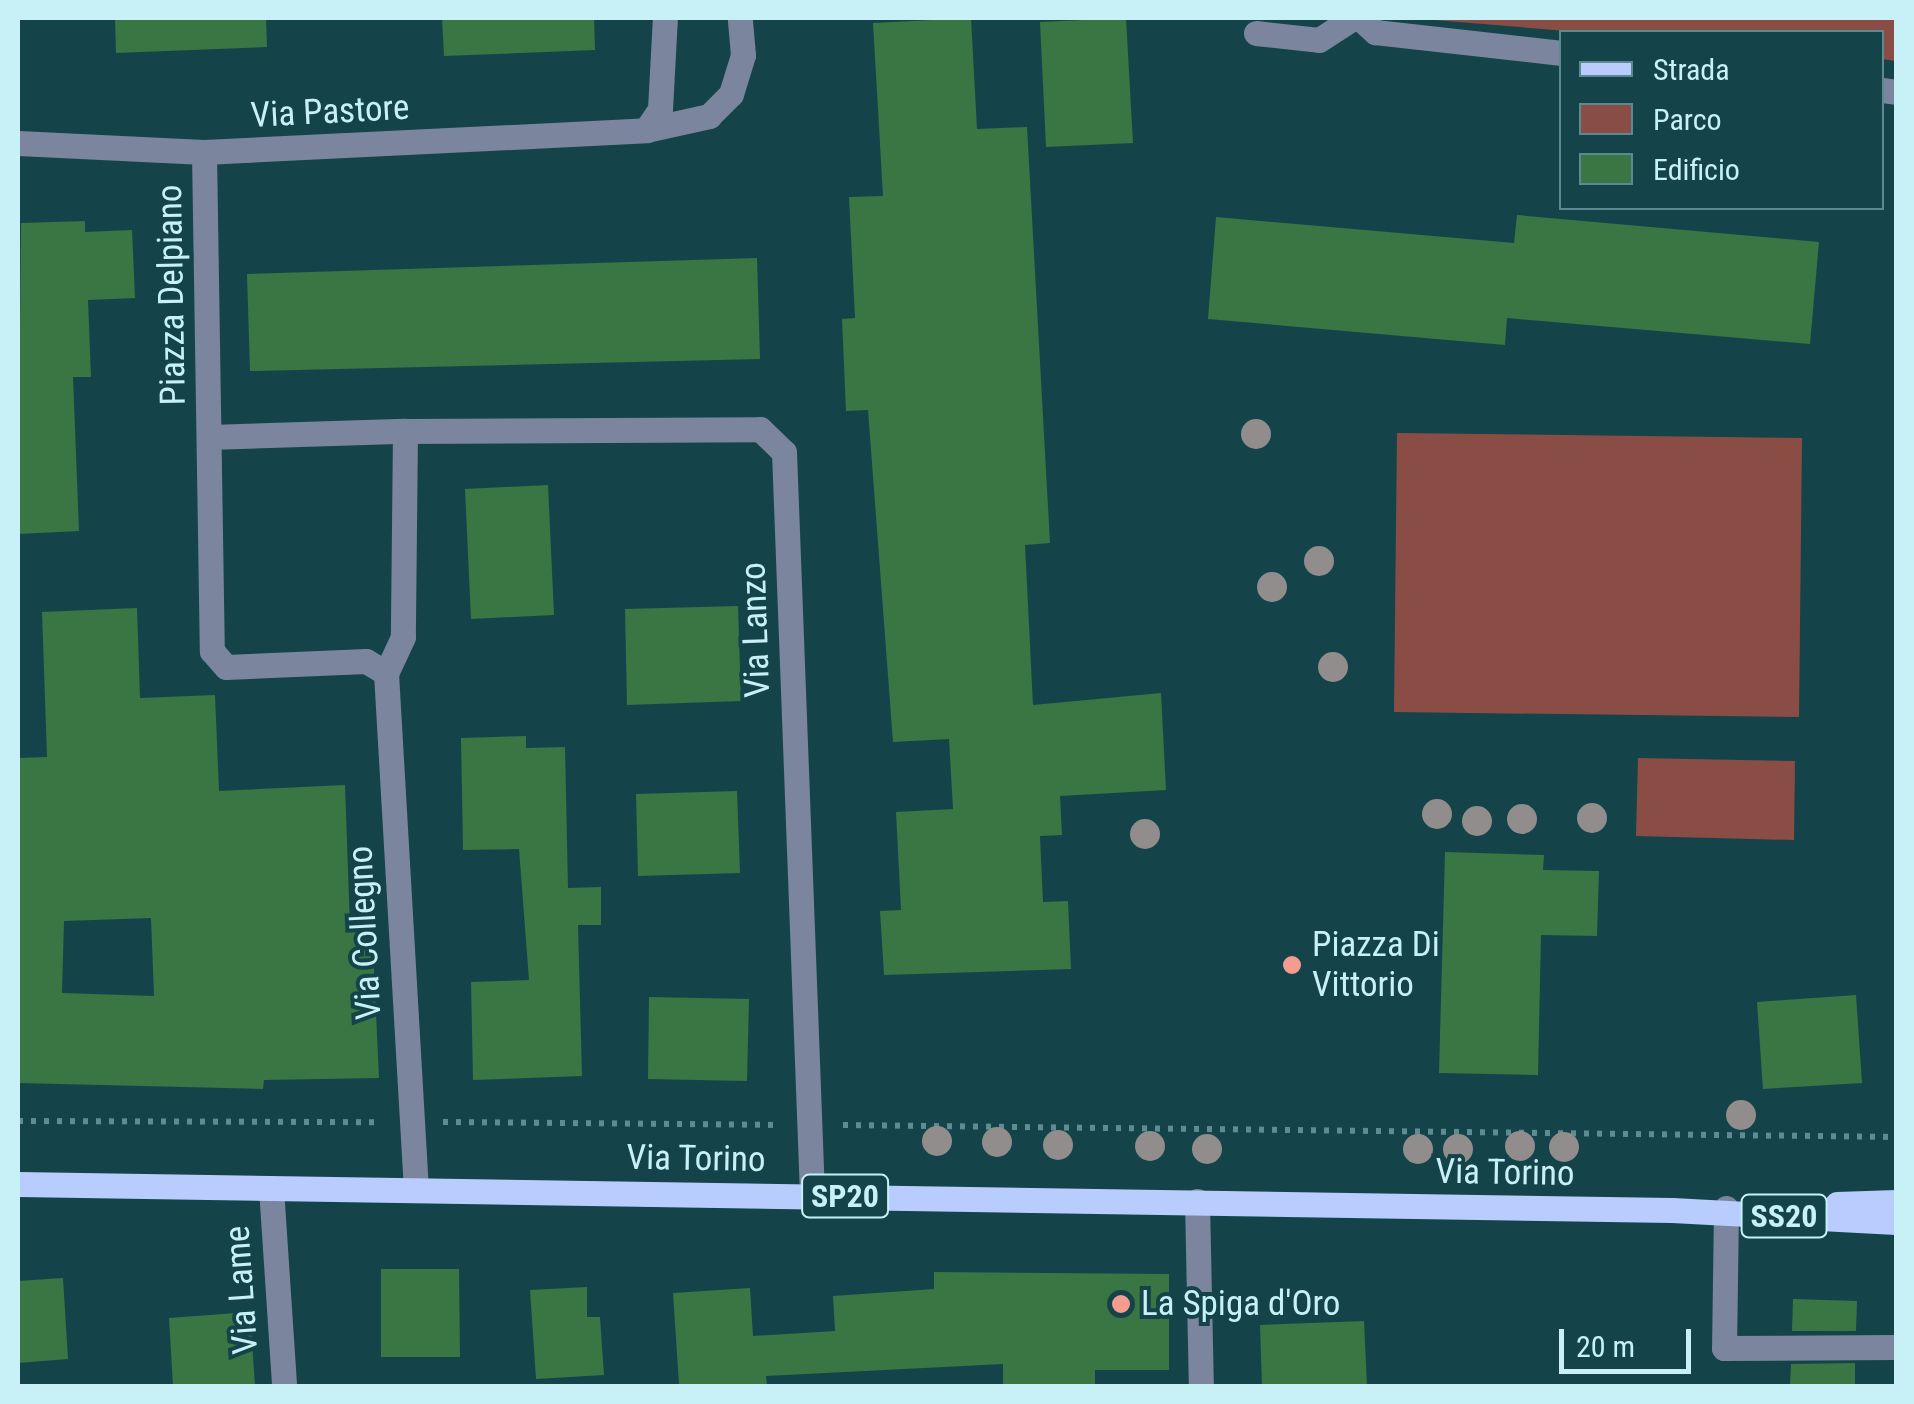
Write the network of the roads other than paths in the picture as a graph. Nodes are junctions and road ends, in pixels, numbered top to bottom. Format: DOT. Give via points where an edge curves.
graph roads {
  1 [pos="665,18"];
  2 [pos="740,18"];
  3 [pos="1357,18"];
  4 [pos="1256,33"];
  5 [pos="1559,53"];
  6 [pos="646,130"];
  7 [pos="18,143"];
  8 [pos="204,152"];
  9 [pos="405,431"];
  10 [pos="209,437"];
  11 [pos="386,672"];
  12 [pos="18,1184"];
  13 [pos="271,1188"];
  14 [pos="416,1190"];
  15 [pos="812,1196"];
  16 [pos="1197,1201"];
  17 [pos="1896,1202"];
  18 [pos="1672,1210"];
  19 [pos="1726,1211"];
  20 [pos="1896,1222"];
  21 [pos="1896,1347"];
  22 [pos="284,1386"];
  23 [pos="1201,1386"];
  1 -- 6 [label="street" via="660,108"];
  2 -- 6 [label="street, Via Pastore" via="743,55 731,94 708,116"];
  3 -- 4 [label="street" via="1319,40"];
  3 -- 5 [label="street" via="1376,32"];
  6 -- 8 [label="street, Via Pastore"];
  7 -- 8 [label="street, Via Pastore"];
  8 -- 10 [label="street, Piazza Delpiano"];
  9 -- 10 [label="street, Piazza Delpiano"];
  9 -- 11 [label="street" via="403,637"];
  9 -- 15 [label="street, Via Lanzo" via="760,430 775,436 784,452"];
  10 -- 11 [label="street, Piazza Delpiano" via="212,651 226,667 366,660"];
  11 -- 14 [label="street, Via Collegno"];
  12 -- 13 [label="main road, Via Torino / SP20"];
  13 -- 14 [label="main road, Via Torino / SP20"];
  13 -- 22 [label="street, Via Lame"];
  14 -- 15 [label="main road, Via Torino / SP20"];
  15 -- 16 [label="main road, Via Torino / SP20"];
  16 -- 18 [label="main road, Via Torino / SP20"];
  16 -- 23 [label="street"];
  17 -- 19 [label="main road, SS20"];
  18 -- 19 [label="main road, SS20"];
  19 -- 20 [label="main road, SS20"];
  19 -- 21 [label="street" via="1724,1348"];
}
